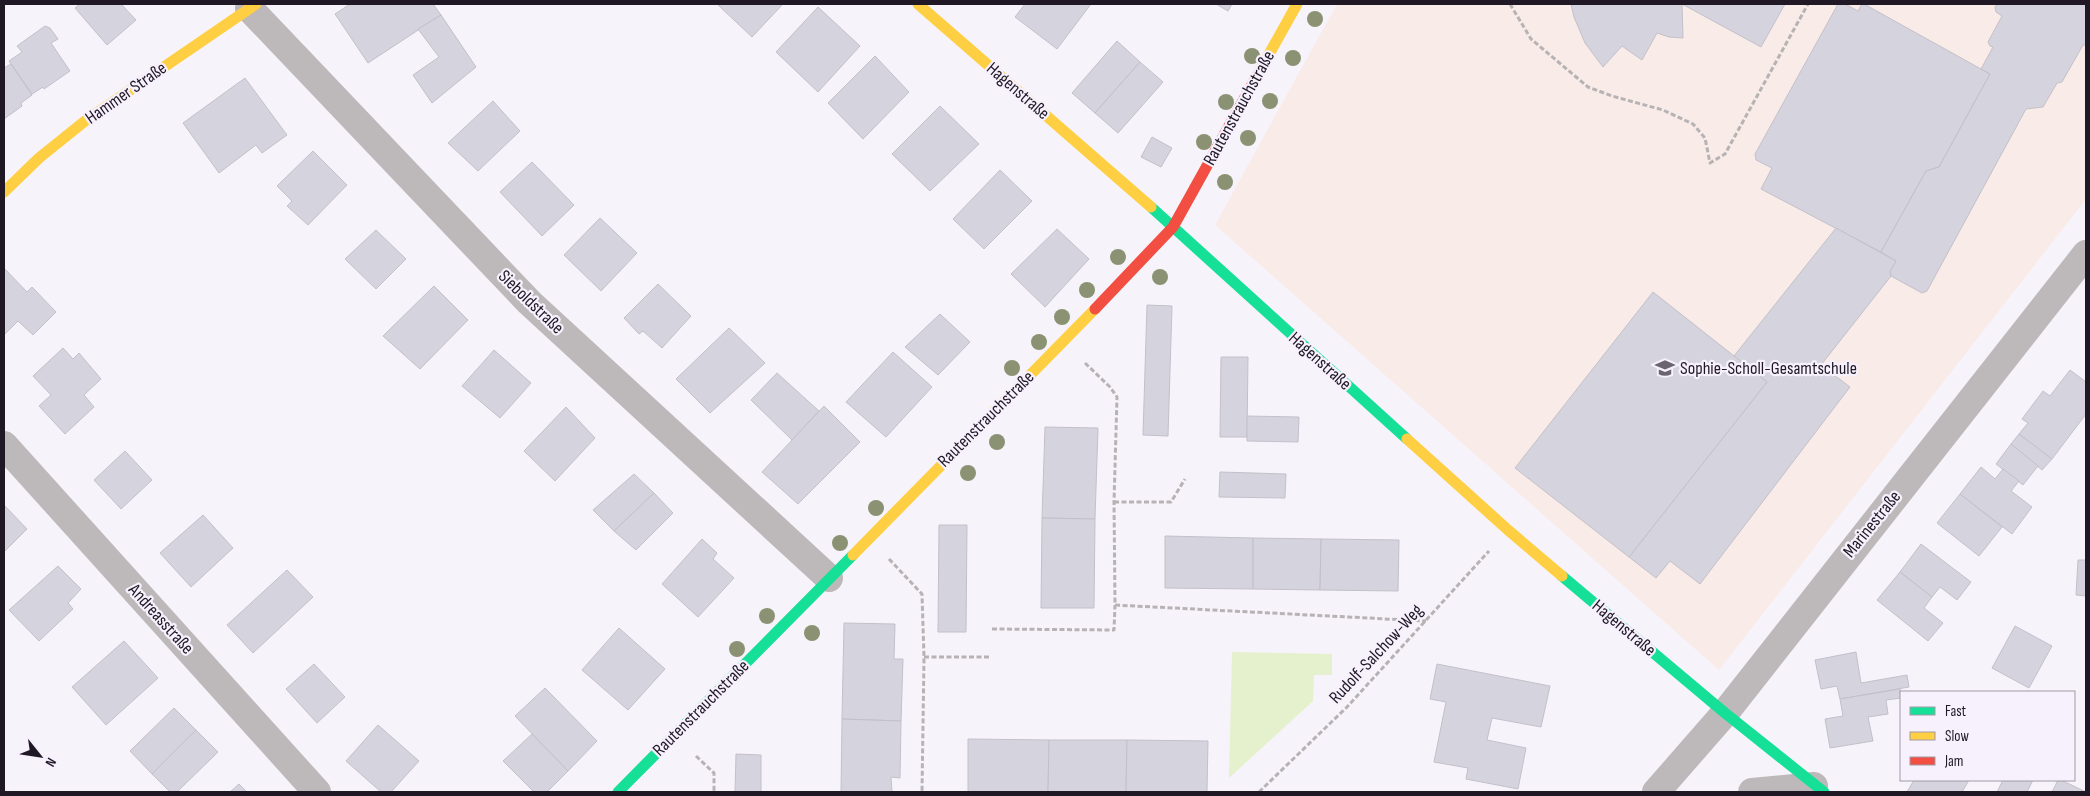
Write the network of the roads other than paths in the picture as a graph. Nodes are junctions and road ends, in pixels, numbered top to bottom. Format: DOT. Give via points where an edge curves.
graph roads {
  1 [pos="918,4"];
  2 [pos="1297,4"];
  3 [pos="253,6"];
  4 [pos="4,192"];
  5 [pos="1173,227"];
  6 [pos="2086,254"];
  7 [pos="4,445"];
  8 [pos="829,578"];
  9 [pos="1725,713"];
  10 [pos="1819,789"];
  11 [pos="317,792"];
  12 [pos="618,792"];
  13 [pos="1656,792"];
  14 [pos="1752,792"];
  1 -- 5 [label="street, Hagenstraße"];
  2 -- 5 [label="street, Rautenstrauchstraße"];
  3 -- 4 [label="street, Hammer Straße" via="85,121"];
  3 -- 8 [label="street, Sieboldstraße" via="529,302"];
  5 -- 8 [label="street, Rautenstrauchstraße" via="1064,342"];
  5 -- 9 [label="street, Hagenstraße" via="1508,530"];
  6 -- 9 [label="street, Marinestraße"];
  7 -- 11 [label="street, Andreasstraße"];
  8 -- 12 [label="street, Rautenstrauchstraße"];
  9 -- 10 [label="street, Hagenstraße"];
  9 -- 13 [label="street, Marinestraße"];
  10 -- 14 [label="street"];
}
